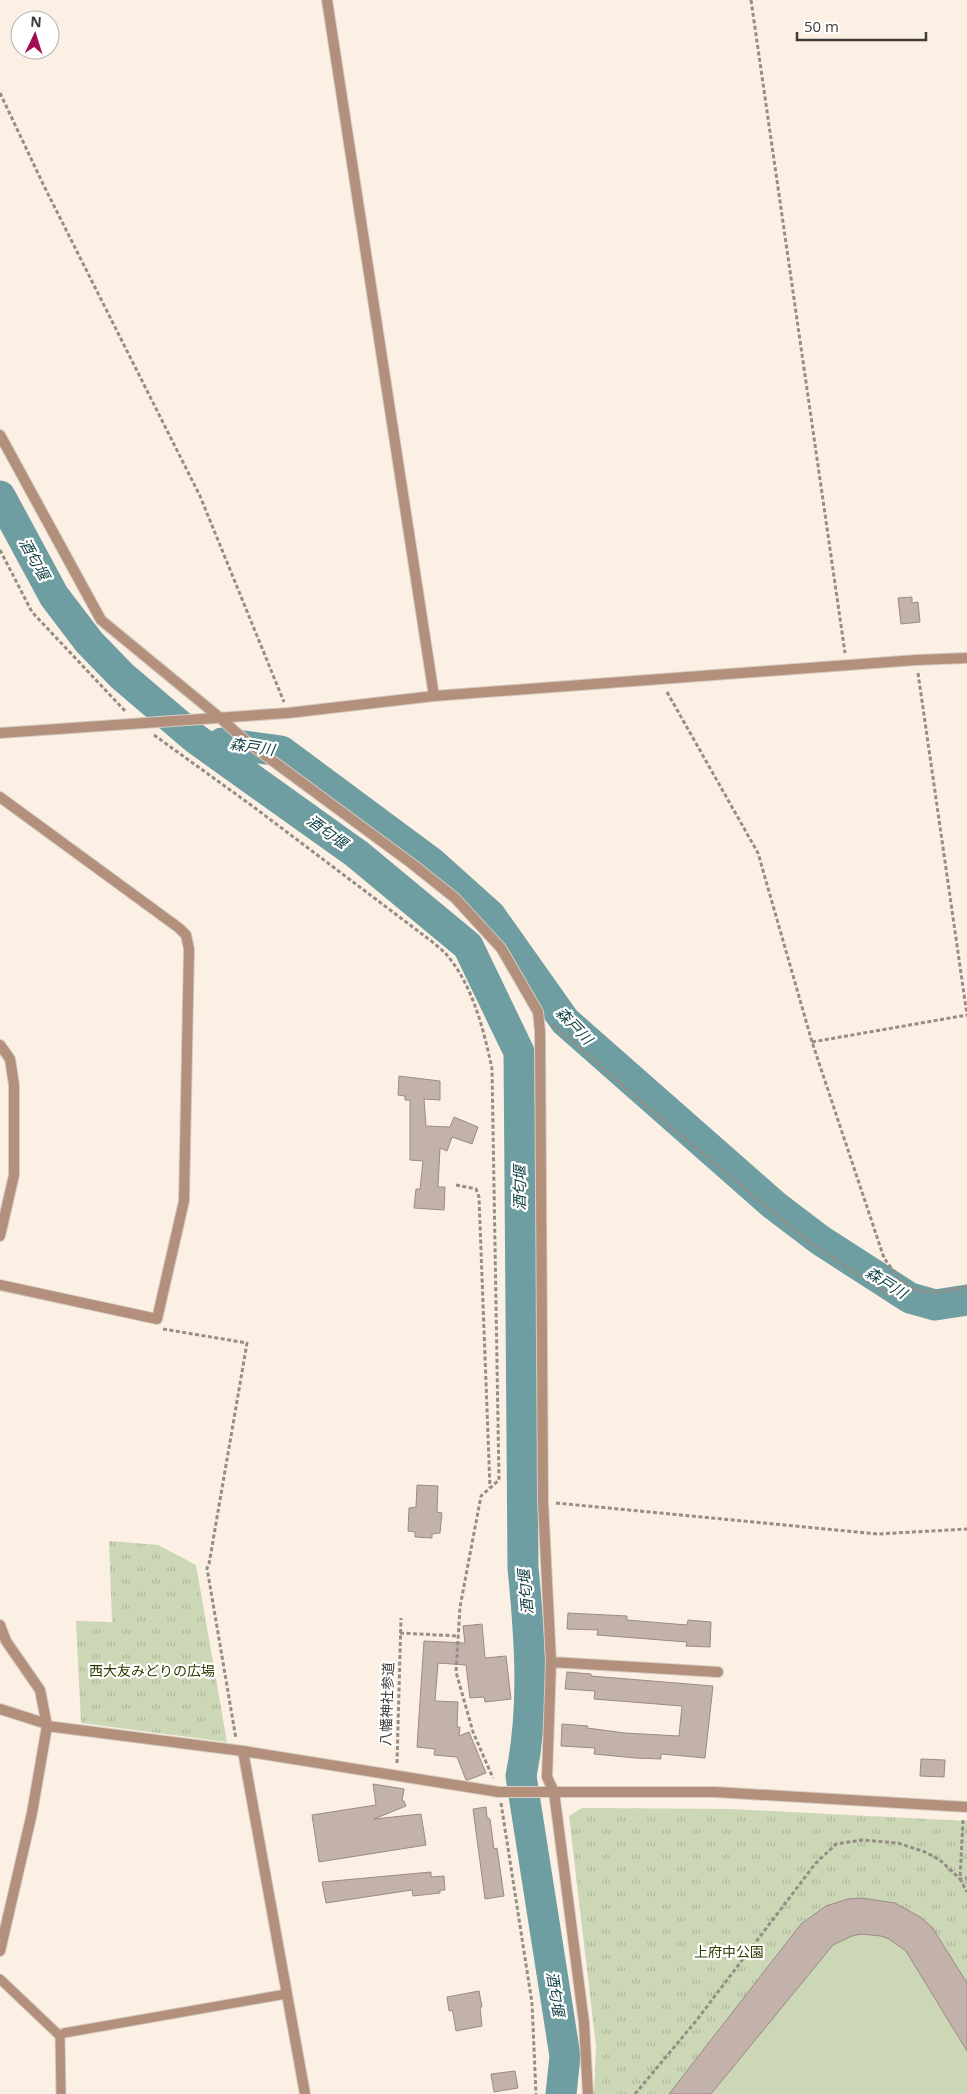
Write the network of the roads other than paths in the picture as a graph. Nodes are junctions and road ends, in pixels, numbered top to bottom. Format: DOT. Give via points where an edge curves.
graph roads {
  1 [pos="327,0"];
  2 [pos="0,435"];
  3 [pos="967,658"];
  4 [pos="434,696"];
  5 [pos="219,717"];
  6 [pos="0,733"];
  7 [pos="0,797"];
  8 [pos="0,1046"];
  9 [pos="0,1236"];
  10 [pos="0,1286"];
  11 [pos="0,1625"];
  12 [pos="551,1662"];
  13 [pos="718,1672"];
  14 [pos="0,1709"];
  15 [pos="47,1725"];
  16 [pos="241,1751"];
  17 [pos="554,1792"];
  18 [pos="966,1807"];
  19 [pos="0,1951"];
  20 [pos="0,1979"];
  21 [pos="286,1994"];
  22 [pos="60,2036"];
  23 [pos="61,2094"];
  24 [pos="305,2094"];
  25 [pos="588,2094"];
  1 -- 4 [label="street"];
  2 -- 5 [label="street" via="101,620"];
  3 -- 4 [label="street"];
  4 -- 5 [label="street"];
  5 -- 6 [label="street"];
  5 -- 12 [label="street" via="247,742 455,898 501,948 538,1012 543,1502"];
  7 -- 10 [label="street" via="179,928 188,941 184,1201 156,1319"];
  8 -- 9 [label="street" via="10,1059 14,1085 14,1175"];
  11 -- 15 [label="street" via="6,1641 40,1690"];
  12 -- 13 [label="street"];
  12 -- 17 [label="street" via="546,1777"];
  14 -- 15 [label="street"];
  15 -- 16 [label="street"];
  15 -- 19 [label="street" via="32,1813"];
  16 -- 17 [label="street" via="499,1792"];
  16 -- 21 [label="street"];
  17 -- 18 [label="street" via="716,1792"];
  17 -- 25 [label="street" via="584,2023"];
  20 -- 22 [label="lane"];
  21 -- 22 [label="lane"];
  21 -- 24 [label="street"];
  22 -- 23 [label="lane"];
}
